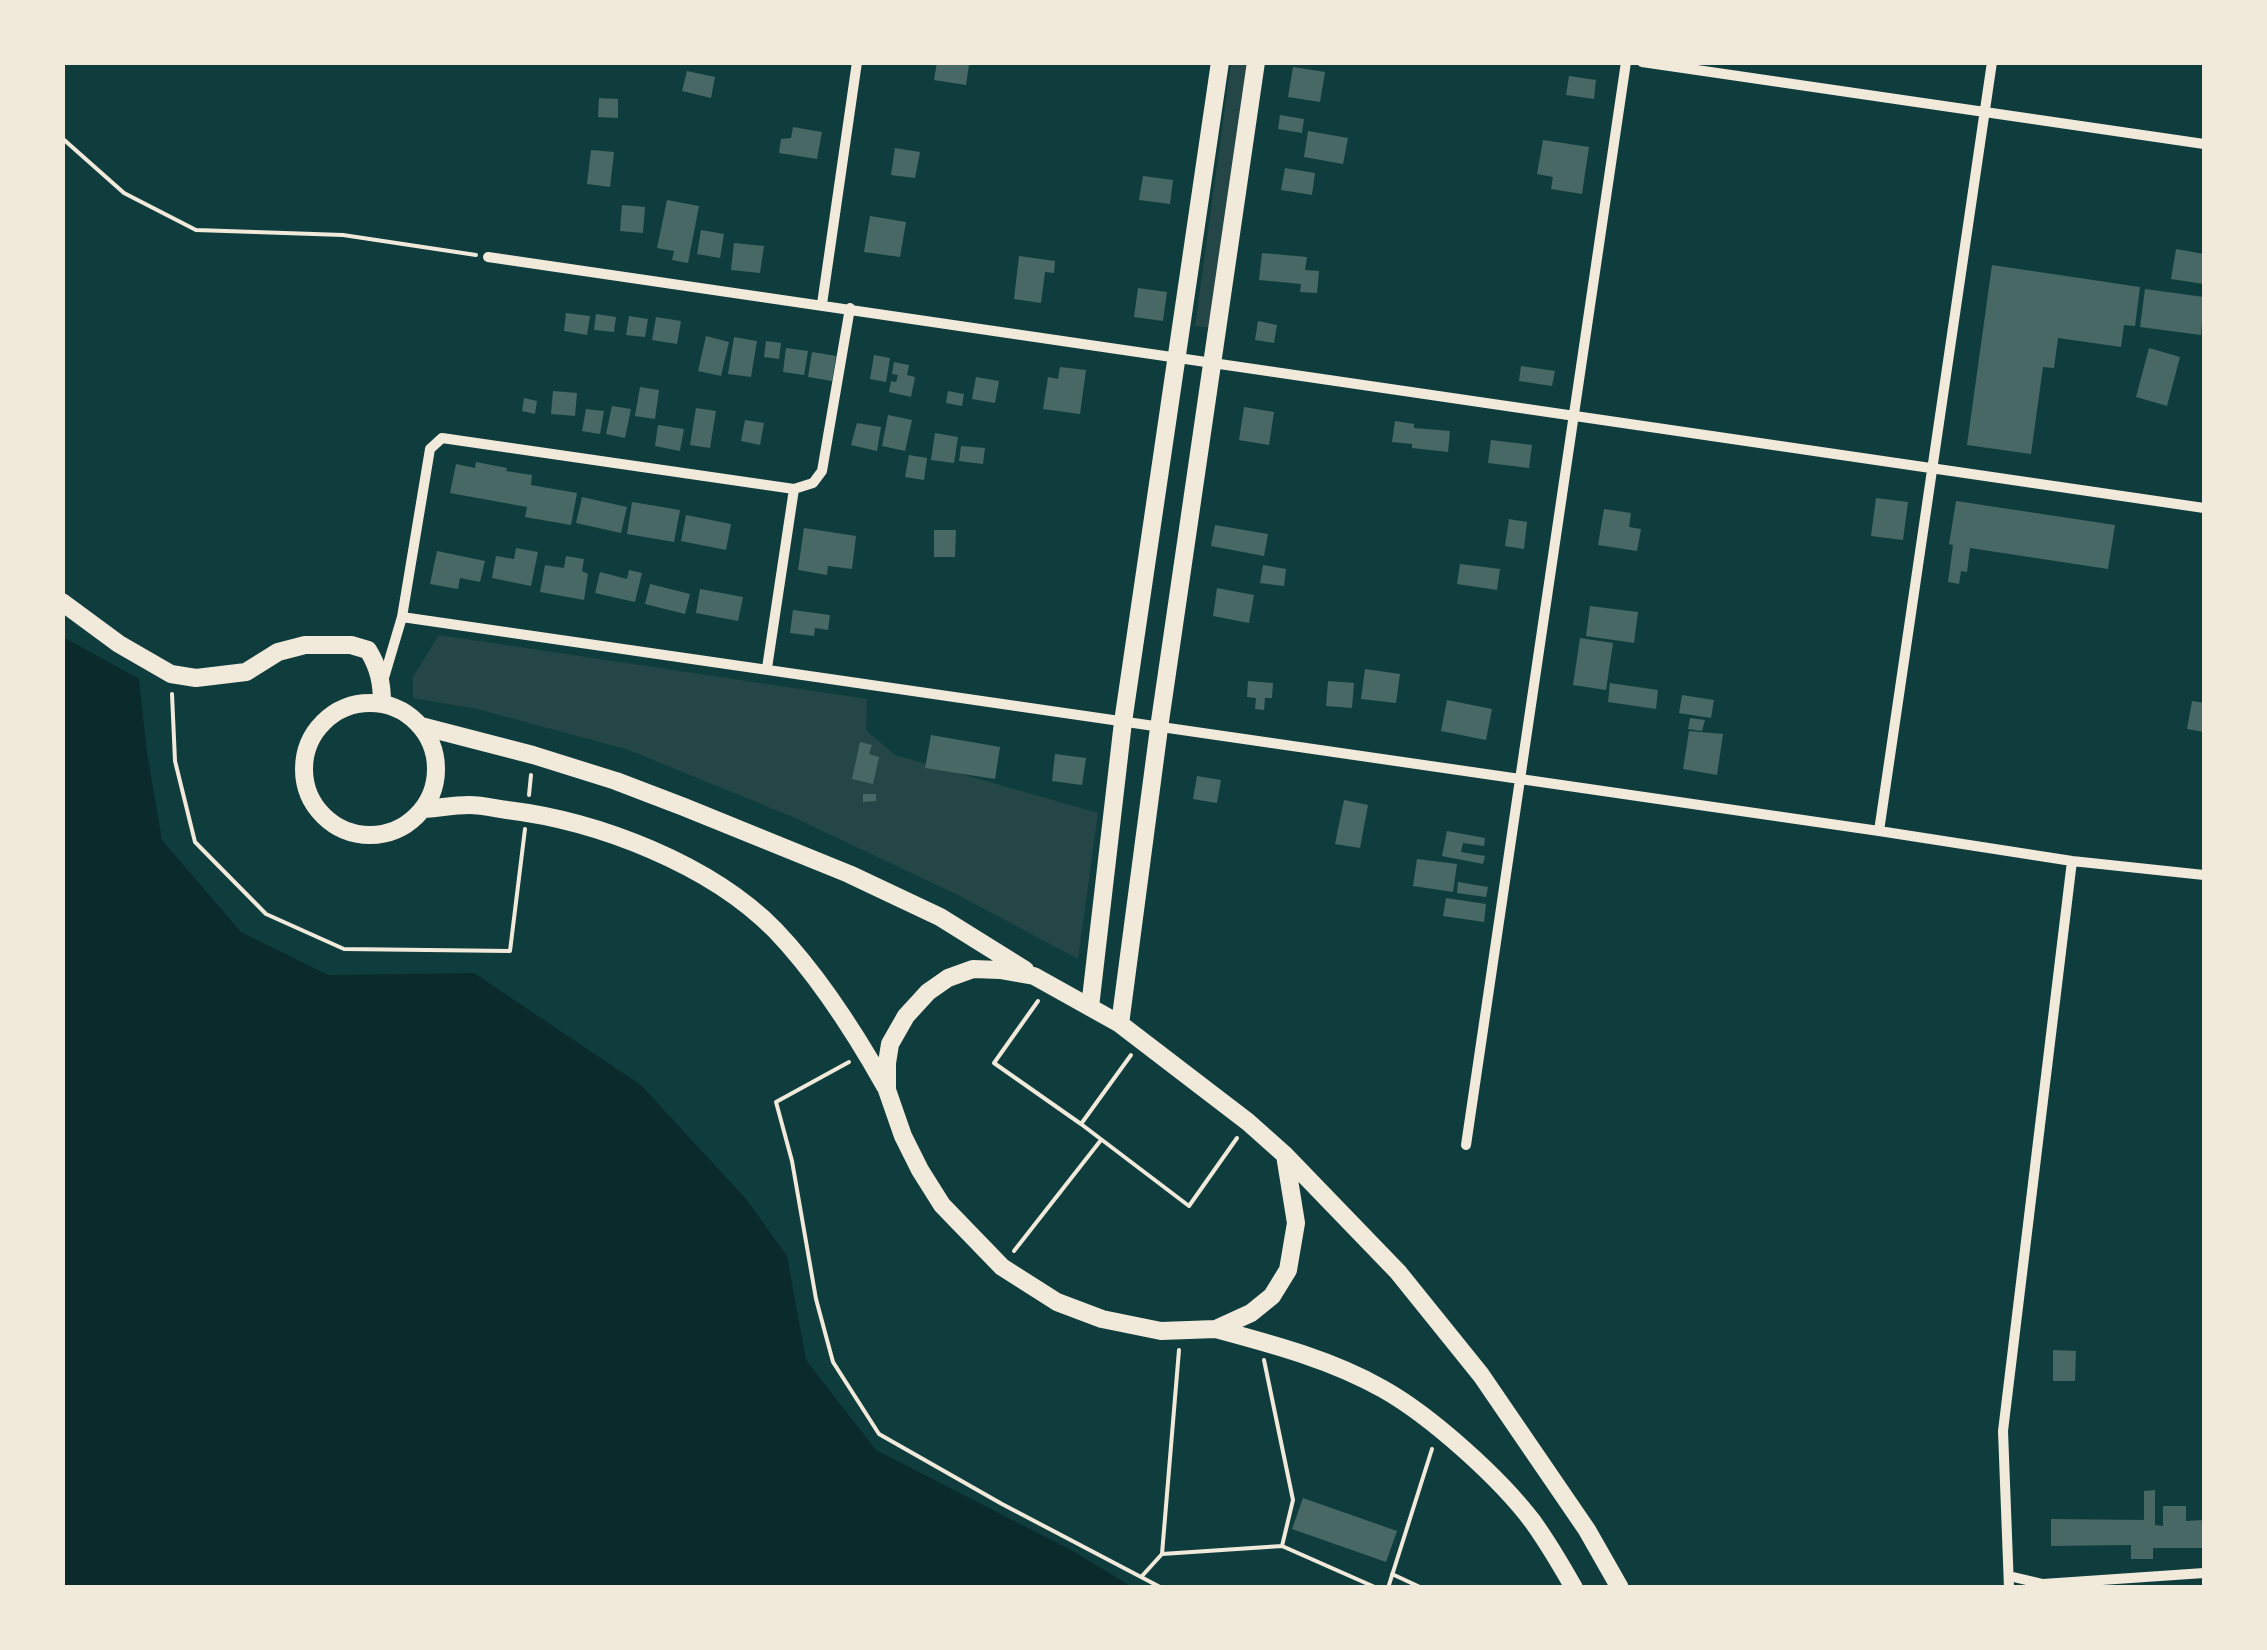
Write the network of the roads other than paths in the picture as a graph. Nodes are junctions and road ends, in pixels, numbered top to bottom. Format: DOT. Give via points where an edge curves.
graph roads {
  1 [pos="857,62"];
  2 [pos="1220,62"];
  3 [pos="1256,62"];
  4 [pos="1626,62"];
  5 [pos="1642,62"];
  6 [pos="1992,62"];
  7 [pos="1985,111"];
  8 [pos="2204,144"];
  9 [pos="488,257"];
  10 [pos="822,304"];
  11 [pos="850,308"];
  12 [pos="1177,358"];
  13 [pos="1212,363"];
  14 [pos="1575,416"];
  15 [pos="1933,467"];
  16 [pos="794,489"];
  17 [pos="2204,508"];
  18 [pos="62,602"];
  19 [pos="402,616"];
  20 [pos="767,668"];
  21 [pos="382,684"];
  22 [pos="382,704"];
  23 [pos="1123,722"];
  24 [pos="421,726"];
  25 [pos="1159,728"];
  26 [pos="1520,781"];
  27 [pos="423,809"];
  28 [pos="1879,831"];
  29 [pos="2072,862"];
  30 [pos="2204,875"];
  31 [pos="1042,980"];
  32 [pos="1090,1007"];
  33 [pos="1120,1024"];
  34 [pos="887,1090"];
  35 [pos="1466,1145"];
  36 [pos="1285,1155"];
  37 [pos="1216,1329"];
  38 [pos="2204,1573"];
  39 [pos="2009,1582"];
  40 [pos="1574,1588"];
  41 [pos="1620,1588"];
  1 -- 10 [label="street"];
  2 -- 12 [label="main road"];
  3 -- 13 [label="main road"];
  4 -- 14 [label="street"];
  5 -- 7 [label="street"];
  6 -- 7 [label="street"];
  7 -- 8 [label="street"];
  7 -- 15 [label="street"];
  9 -- 10 [label="street"];
  10 -- 11 [label="street"];
  11 -- 12 [label="street"];
  11 -- 16 [label="street" via="822,471 813,483"];
  12 -- 13 [label="street"];
  12 -- 23 [label="main road"];
  13 -- 14 [label="street"];
  13 -- 25 [label="main road"];
  14 -- 15 [label="street"];
  14 -- 26 [label="street"];
  15 -- 17 [label="street"];
  15 -- 28 [label="street"];
  16 -- 19 [label="street" via="442,438 430,449"];
  16 -- 20 [label="street"];
  18 -- 21 [label="main road" via="171,674 224,676 305,645 351,646 368,650"];
  19 -- 20 [label="street"];
  19 -- 21 [label="street"];
  20 -- 23 [label="street"];
  21 -- 22 [label="main road"];
  22 -- 24 [label="main road"];
  22 -- 27 [label="main road" via="340,710 311,740 305,761 313,802 345,830 366,834 407,824"];
  23 -- 25 [label="street"];
  23 -- 32 [label="main road"];
  24 -- 27 [label="main road" via="437,768"];
  24 -- 31 [label="main road" via="616,781 848,874 940,917"];
  25 -- 26 [label="street"];
  25 -- 33 [label="main road"];
  26 -- 28 [label="street"];
  26 -- 35 [label="street"];
  27 -- 34 [label="main road" via="468,805 604,830 664,854 736,897 800,957"];
  28 -- 29 [label="street"];
  29 -- 30 [label="street"];
  29 -- 39 [label="street" via="2003,1431"];
  31 -- 32 [label="main road"];
  31 -- 34 [label="main road" via="973,969 928,992 890,1044"];
  32 -- 33 [label="main road"];
  33 -- 36 [label="main road"];
  34 -- 37 [label="main road" via="903,1136 942,1205 1002,1267 1057,1302 1102,1319 1161,1330"];
  36 -- 37 [label="main road" via="1296,1223 1288,1270 1272,1296"];
  36 -- 41 [label="main road" via="1398,1272 1481,1376"];
  37 -- 40 [label="main road" via="1334,1366 1384,1389 1438,1428 1522,1509"];
  38 -- 39 [label="street"];
}
